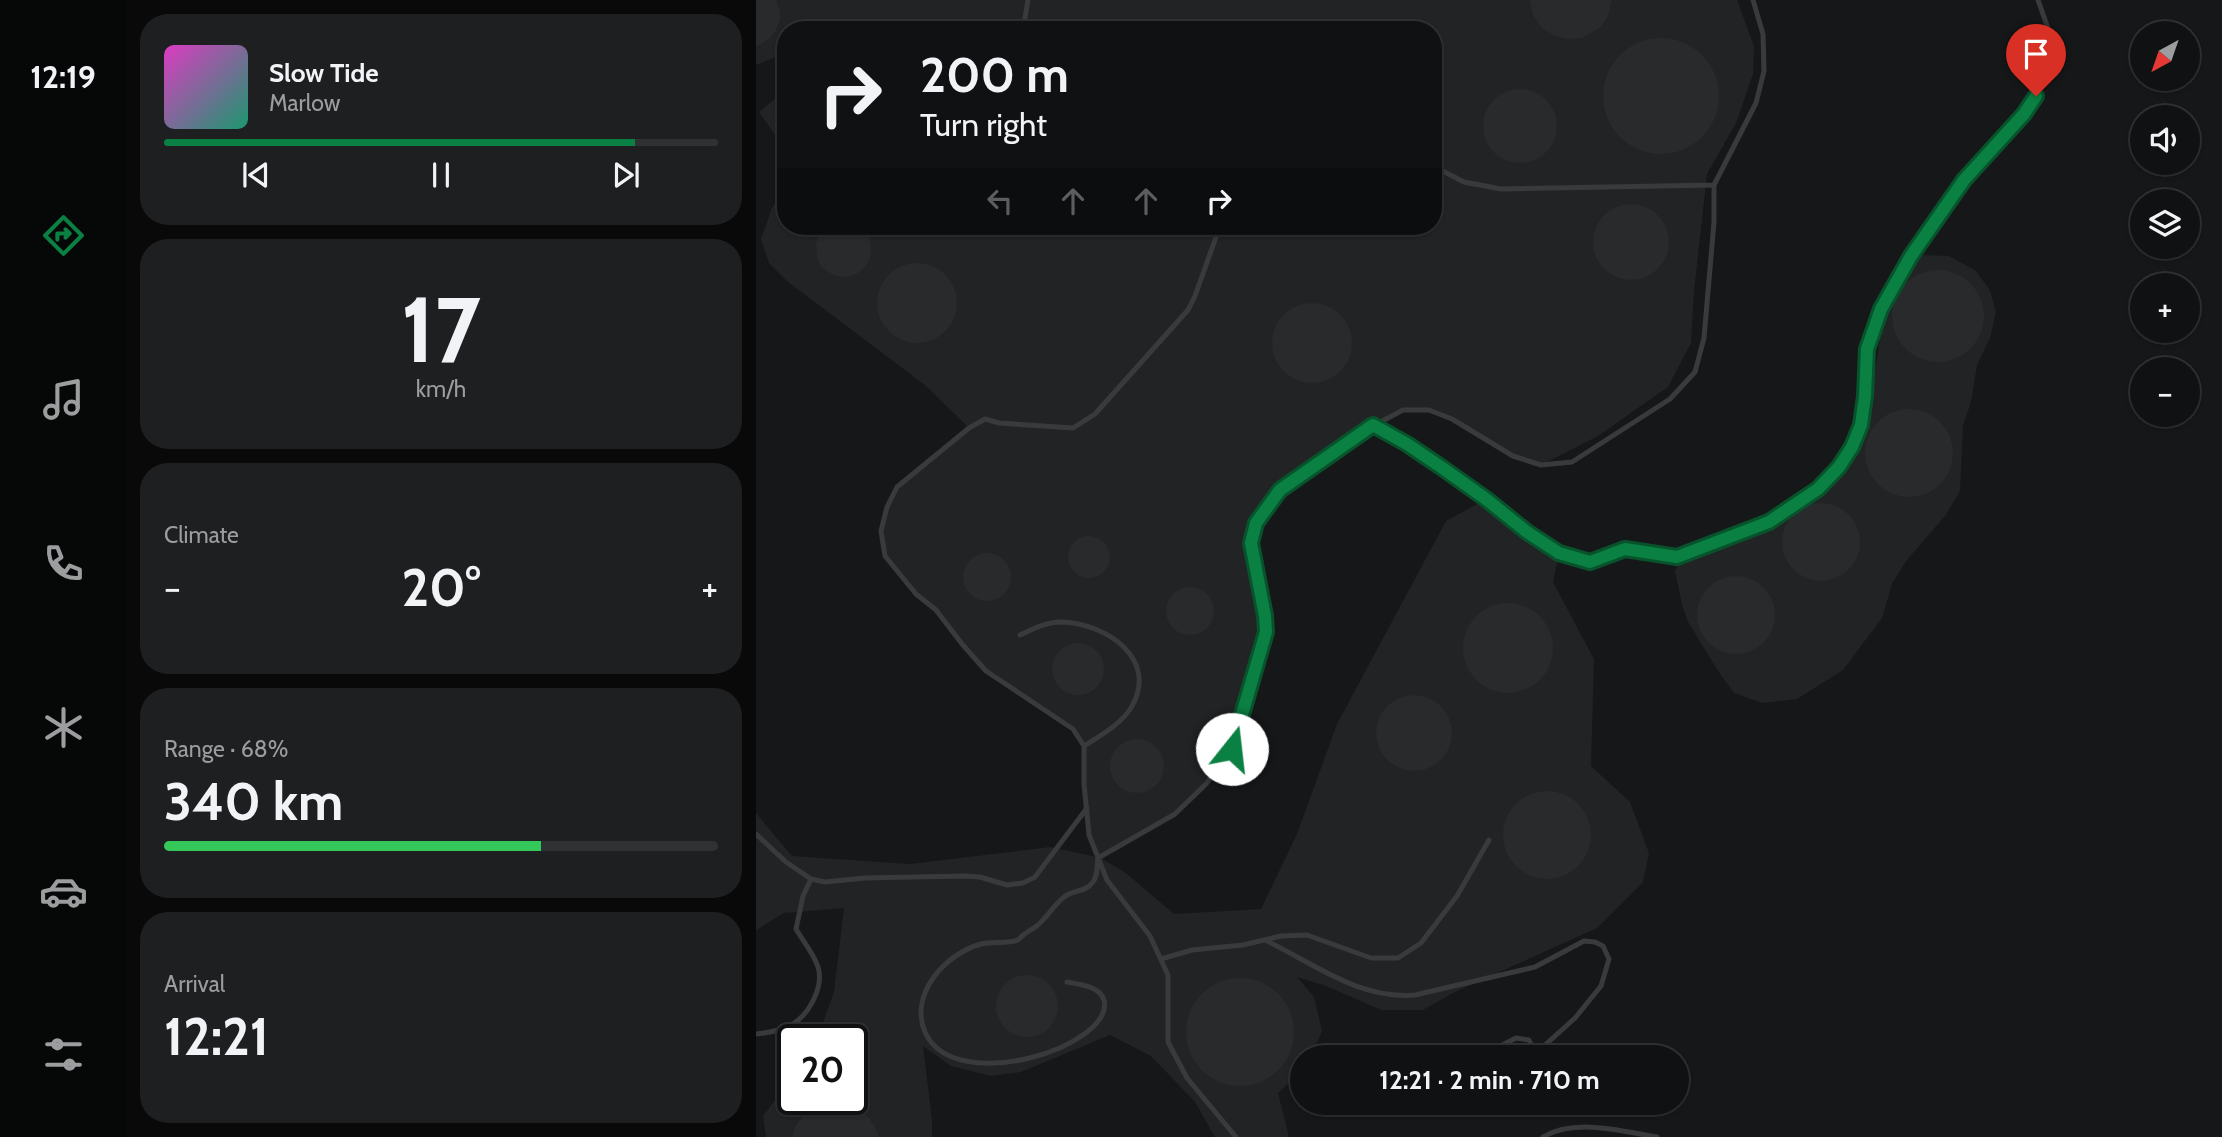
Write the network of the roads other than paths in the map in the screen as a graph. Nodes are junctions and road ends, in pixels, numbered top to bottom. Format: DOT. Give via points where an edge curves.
graph roads {
  1 [pos="1028,0"];
  2 [pos="1753,0"];
  3 [pos="2038,0"];
  4 [pos="1024,21"];
  5 [pos="1442,171"];
  6 [pos="1714,185"];
  7 [pos="1217,235"];
  8 [pos="1373,425"];
  9 [pos="1020,635"];
  10 [pos="1084,746"];
  11 [pos="1087,808"];
  12 [pos="756,834"];
  13 [pos="1489,840"];
  14 [pos="1098,858"];
  15 [pos="811,879"];
  16 [pos="1265,940"];
  17 [pos="1161,959"];
  18 [pos="1067,982"];
  19 [pos="756,1034"];
  20 [pos="1502,1045"];
  21 [pos="1532,1045"];
  22 [pos="1546,1045"];
  23 [pos="1236,1137"];
  24 [pos="1543,1137"];
  25 [pos="1657,1137"];
  1 -- 4 [label="lane"];
  2 -- 6 [label="lane" via="1763,34 1764,71 1756,103"];
  3 -- 8 [label="lane" via="2050,34 2048,77 2024,114 1964,180 1881,309 1867,349 1861,425 1846,457 1818,489 1769,522 1677,557 1625,549 1590,562 1559,553 1441,467"];
  5 -- 6 [label="lane" via="1464,182 1501,189"];
  6 -- 8 [label="lane" via="1704,338 1695,372 1670,400 1572,462 1541,465 1513,456 1429,410 1403,410"];
  7 -- 10 [label="lane" via="1188,310 1095,414 1073,428 985,419 897,487 884,519 885,556 898,573 936,610 986,671 1073,729"];
  8 -- 14 [label="lane" via="1280,490 1256,523 1251,543 1266,632 1232,749 1206,784 1175,814"];
  9 -- 10 [label="lane" via="1041,625 1078,624 1130,651 1140,674 1131,707 1124,718"];
  10 -- 11 [label="lane"];
  11 -- 14 [label="lane" via="1089,835"];
  11 -- 15 [label="lane" via="1035,877 1023,883 1007,885 964,876"];
  12 -- 15 [label="lane"];
  13 -- 16 [label="lane" via="1457,896 1421,943 1398,958 1371,958 1307,935"];
  14 -- 17 [label="lane" via="1107,880 1150,936"];
  14 -- 18 [label="lane" via="1091,885 1065,896 1038,925 1018,939 974,947 937,972 923,996 923,1025 931,1043 952,1057 988,1065 1017,1062 1080,1037 1097,1023 1104,1000 1099,993"];
  15 -- 19 [label="lane" via="796,929 817,964 819,986 796,1022"];
  16 -- 17 [label="lane"];
  16 -- 22 [label="lane" via="1332,978 1395,997 1535,967 1584,941 1603,946 1609,959 1601,986"];
  17 -- 23 [label="lane" via="1168,975 1168,1042 1187,1078"];
  20 -- 21 [label="lane" via="1516,1038 1529,1040"];
  24 -- 25 [label="lane" via="1552,1131 1580,1128"];
}
